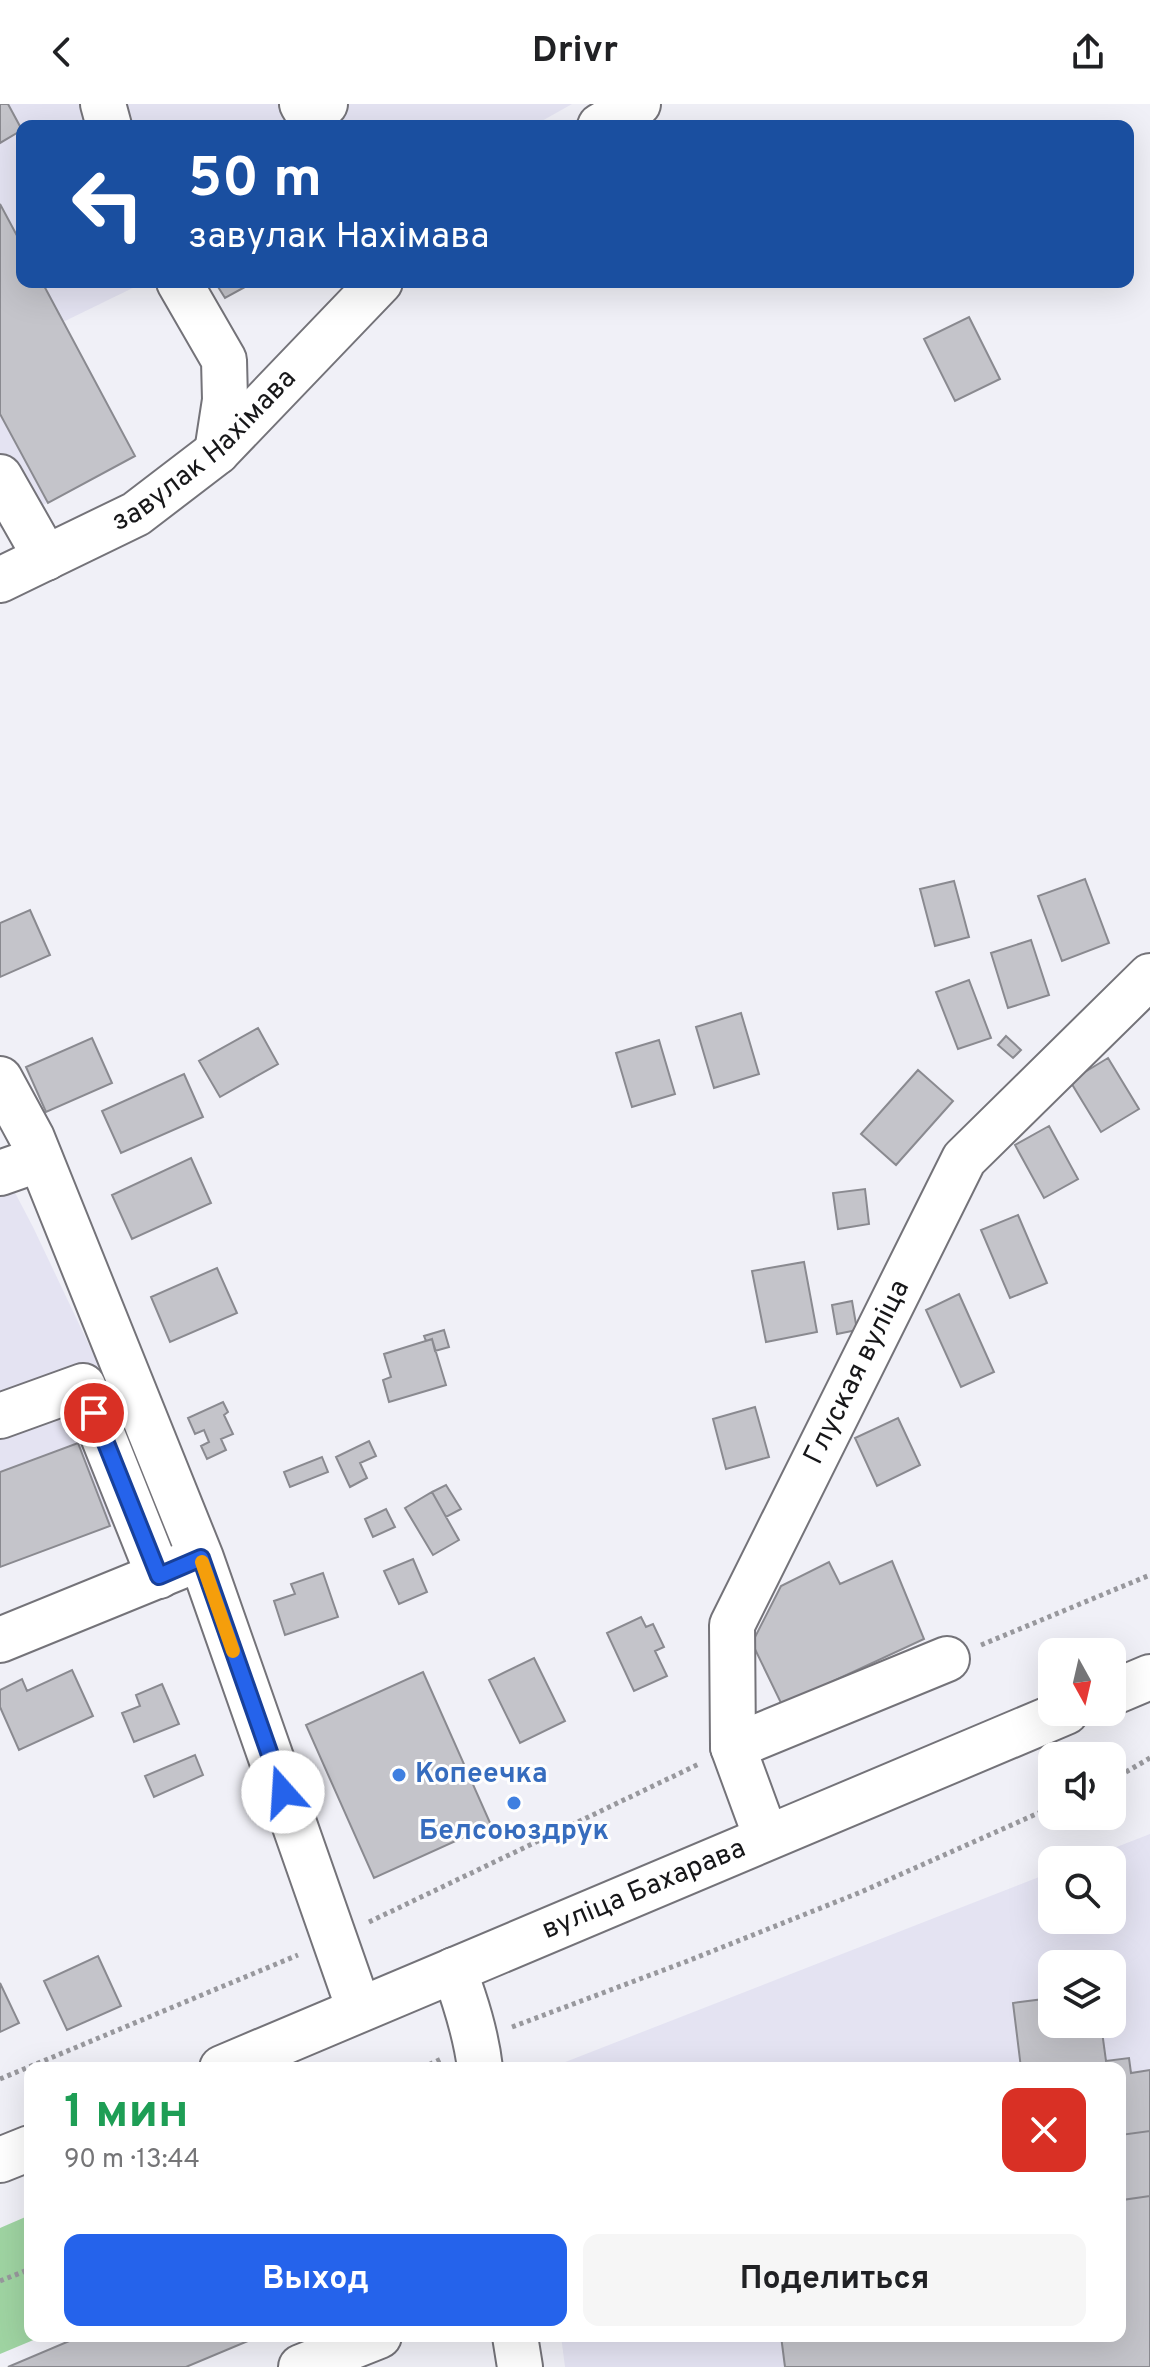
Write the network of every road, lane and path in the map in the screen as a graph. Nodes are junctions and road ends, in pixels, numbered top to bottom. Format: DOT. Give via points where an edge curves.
graph roads {
  1 [pos="302,104"];
  2 [pos="325,104"];
  3 [pos="638,104"];
  4 [pos="610,120"];
  5 [pos="182,288"];
  6 [pos="374,288"];
  7 [pos="217,452"];
  8 [pos="0,477"];
  9 [pos="46,558"];
  10 [pos="0,580"];
  11 [pos="1150,976"];
  12 [pos="0,1079"];
  13 [pos="20,1166"];
  14 [pos="0,1416"];
  15 [pos="201,1558"];
  16 [pos="1150,1575"];
  17 [pos="159,1576"];
  18 [pos="0,1640"];
  19 [pos="947,1659"];
  20 [pos="1150,1677"];
  21 [pos="1126,1687"];
  22 [pos="1038,1724"];
  23 [pos="733,1747"];
  24 [pos="1150,1758"];
  25 [pos="1126,1772"];
  26 [pos="1038,1813"];
  27 [pos="766,1837"];
  28 [pos="454,1970"];
  29 [pos="359,2009"];
  30 [pos="478,2054"];
  31 [pos="236,2062"];
  32 [pos="24,2150"];
  33 [pos="0,2160"];
  34 [pos="24,2271"];
  35 [pos="0,2281"];
  36 [pos="364,2342"];
  37 [pos="516,2342"];
  38 [pos="301,2367"];
  39 [pos="520,2367"];
  1 -- 2 [label="street" via="308,114"];
  3 -- 4 [label="street"];
  5 -- 7 [label="street" via="224,360 225,400"];
  6 -- 7 [label="street, завулак Нахімава"];
  7 -- 9 [label="street, завулак Нахімава" via="136,514"];
  8 -- 9 [label="street"];
  9 -- 10 [label="street, завулак Нахімава"];
  11 -- 23 [label="street, Глуская вуліца" via="964,1159 732,1625"];
  12 -- 13 [label="street"];
  13 -- 15 [label="street"];
  14 -- 17 [label="street" via="83,1386"];
  15 -- 17 [label="street"];
  15 -- 29 [label="street"];
  16 -- 19 [label="path"];
  17 -- 18 [label="street"];
  19 -- 23 [label="street"];
  20 -- 21 [label="street"];
  22 -- 27 [label="street, вуліца Бахарава"];
  23 -- 27 [label="street, Глуская вуліца"];
  24 -- 25 [label="path"];
  26 -- 30 [label="path"];
  27 -- 28 [label="street, вуліца Бахарава"];
  28 -- 29 [label="street, вуліца Бахарава"];
  28 -- 30 [label="street"];
  29 -- 31 [label="street, вуліца Бахарава"];
  32 -- 33 [label="street"];
  34 -- 35 [label="path"];
  36 -- 38 [label="street"];
  37 -- 39 [label="street"];
}
